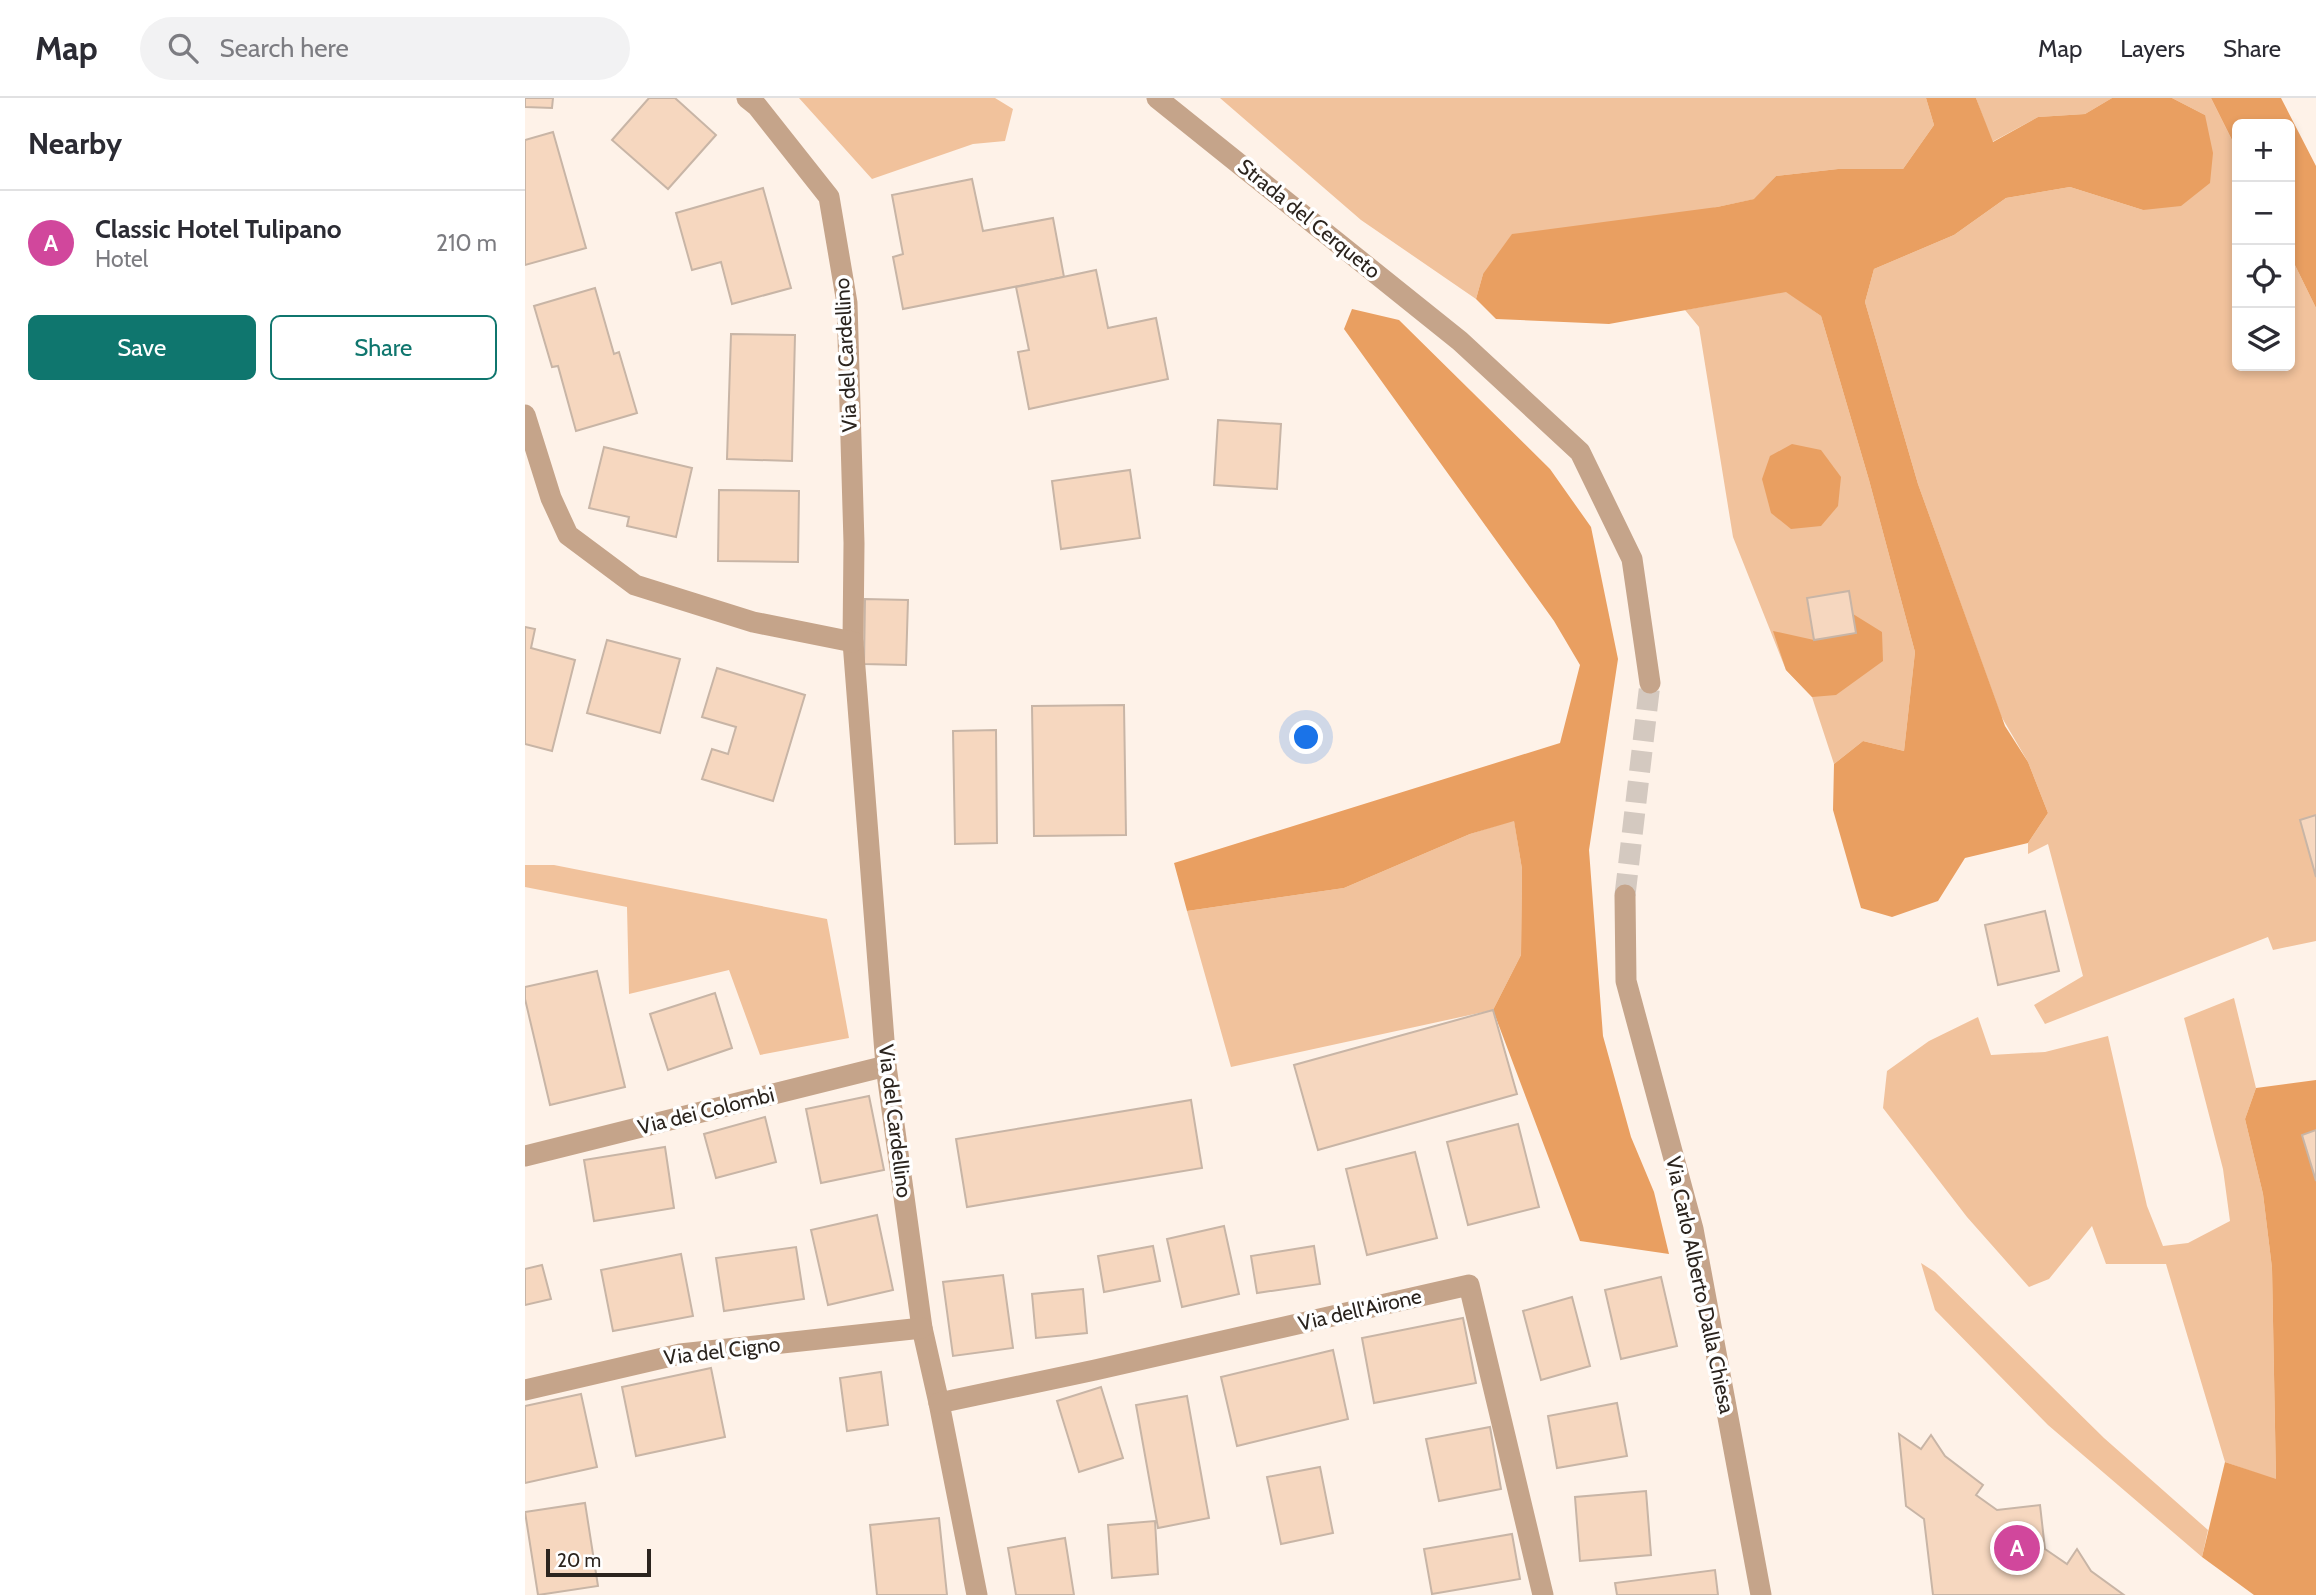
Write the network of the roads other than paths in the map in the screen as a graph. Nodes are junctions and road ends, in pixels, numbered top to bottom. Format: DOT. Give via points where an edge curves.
graph roads {
  1 [pos="747,98"];
  2 [pos="1157,98"];
  3 [pos="525,415"];
  4 [pos="853,642"];
  5 [pos="1650,683"];
  6 [pos="1625,895"];
  7 [pos="886,1066"];
  8 [pos="525,1156"];
  9 [pos="922,1328"];
  10 [pos="525,1390"];
  11 [pos="940,1403"];
  12 [pos="977,1595"];
  13 [pos="1543,1595"];
  14 [pos="1761,1595"];
  1 -- 4 [label="street, Via del Cardellino" via="829,197 847,303"];
  2 -- 5 [label="street, Strada del Cerqueto" via="1461,341 1580,452 1632,559"];
  3 -- 4 [label="street" via="568,536 635,585 753,622"];
  4 -- 7 [label="street, Via del Cardellino"];
  6 -- 14 [label="street, Via Carlo Alberto Dalla Chiesa" via="1626,981 1693,1229"];
  7 -- 8 [label="street, Via dei Colombi"];
  7 -- 9 [label="street, Via del Cardellino"];
  9 -- 10 [label="street, Via del Cigno" via="680,1354"];
  9 -- 11 [label="street, Via del Cardellino"];
  11 -- 12 [label="street, Via del Cardellino"];
  11 -- 13 [label="street, Via dell'Airone" via="1469,1285"];
}
